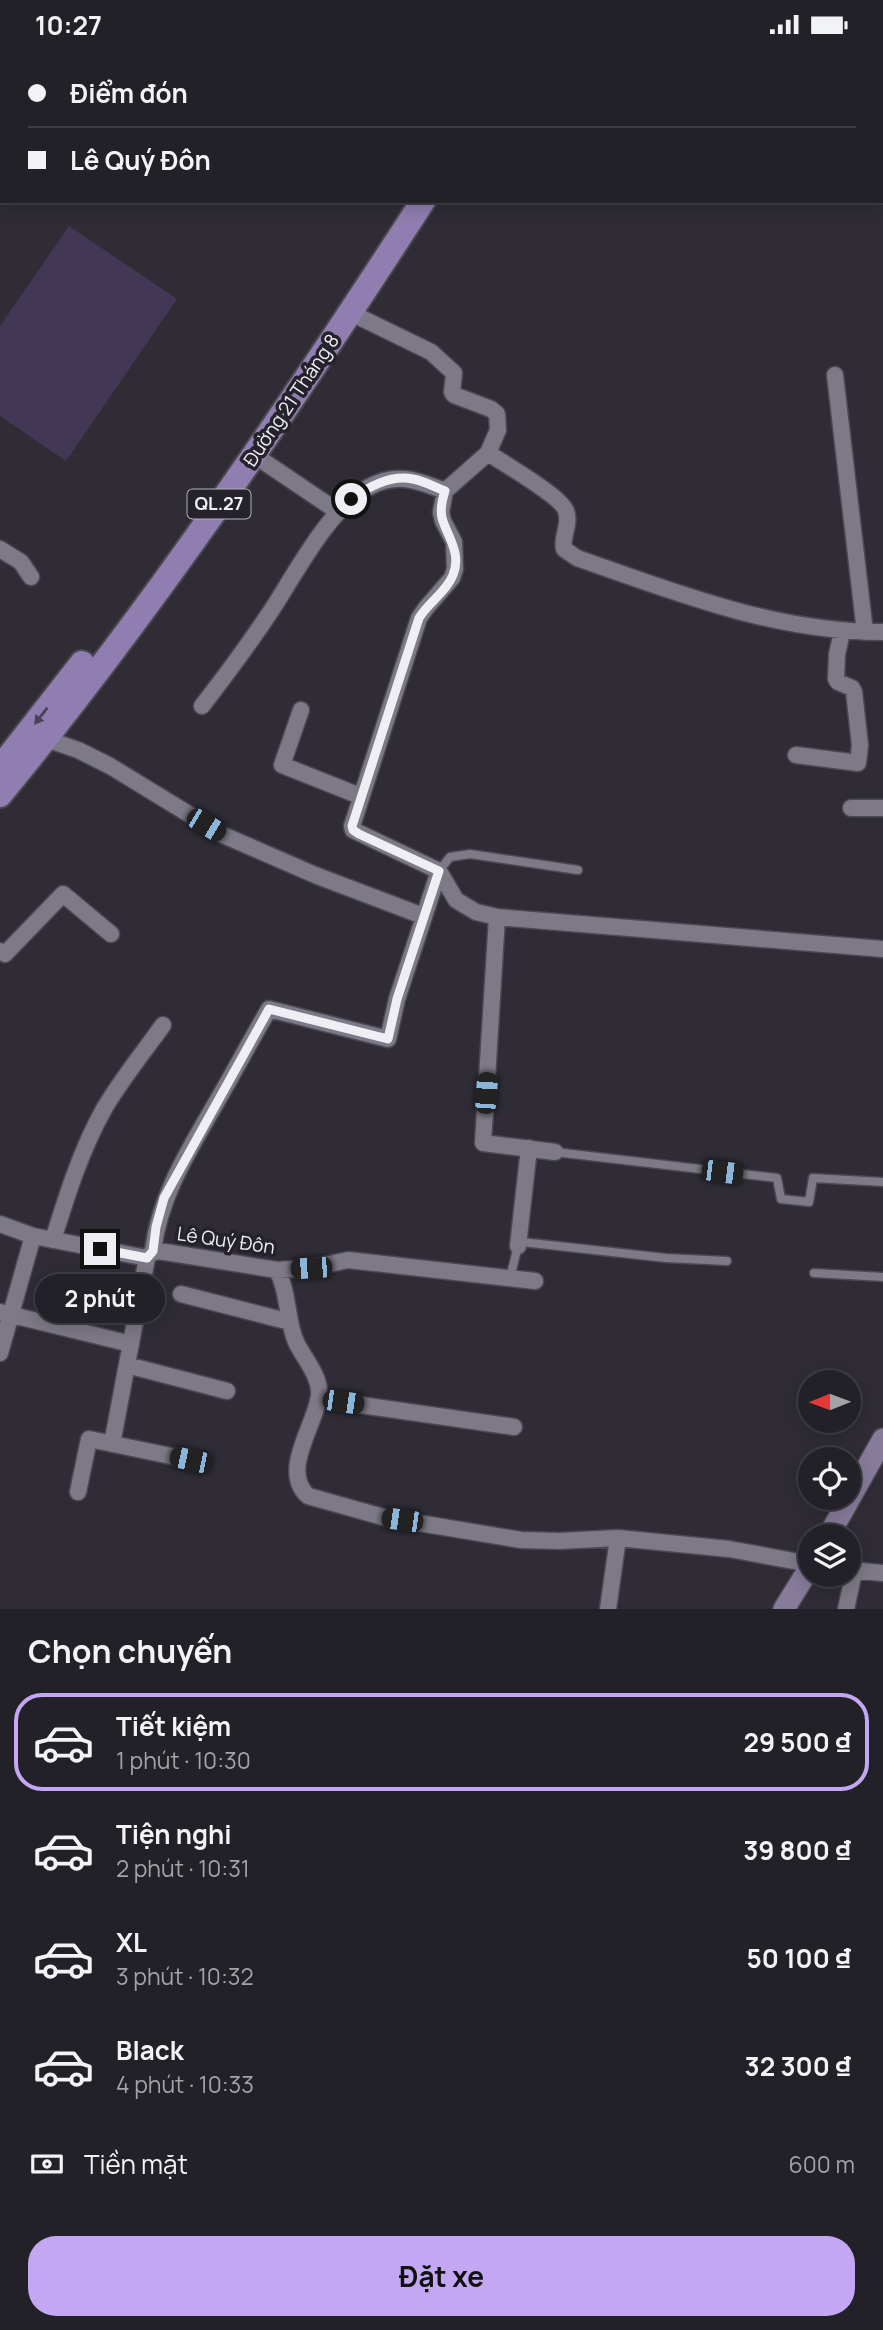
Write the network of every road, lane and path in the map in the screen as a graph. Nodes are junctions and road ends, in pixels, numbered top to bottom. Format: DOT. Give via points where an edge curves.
graph roads {
  1 [pos="406,203"];
  2 [pos="422,203"];
  3 [pos="351,313"];
  4 [pos="835,375"];
  5 [pos="488,453"];
  6 [pos="254,455"];
  7 [pos="445,491"];
  8 [pos="337,511"];
  9 [pos="0,549"];
  10 [pos="31,577"];
  11 [pos="842,632"];
  12 [pos="865,632"];
  13 [pos="883,632"];
  14 [pos="202,706"];
  15 [pos="301,710"];
  16 [pos="46,739"];
  17 [pos="796,755"];
  18 [pos="0,768"];
  19 [pos="0,795"];
  20 [pos="360,796"];
  21 [pos="851,808"];
  22 [pos="883,808"];
  23 [pos="578,870"];
  24 [pos="439,871"];
  25 [pos="423,916"];
  26 [pos="497,917"];
  27 [pos="111,934"];
  28 [pos="883,949"];
  29 [pos="0,951"];
  30 [pos="163,1025"];
  31 [pos="529,1148"];
  32 [pos="555,1151"];
  33 [pos="883,1182"];
  34 [pos="0,1224"];
  35 [pos="33,1235"];
  36 [pos="53,1240"];
  37 [pos="518,1246"];
  38 [pos="150,1255"];
  39 [pos="727,1261"];
  40 [pos="277,1270"];
  41 [pos="814,1273"];
  42 [pos="883,1277"];
  43 [pos="510,1278"];
  44 [pos="535,1281"];
  45 [pos="181,1294"];
  46 [pos="5,1314"];
  47 [pos="290,1322"];
  48 [pos="131,1344"];
  49 [pos="0,1353"];
  50 [pos="127,1365"];
  51 [pos="227,1391"];
  52 [pos="318,1399"];
  53 [pos="514,1427"];
  54 [pos="883,1440"];
  55 [pos="112,1444"];
  56 [pos="190,1460"];
  57 [pos="78,1492"];
  58 [pos="835,1524"];
  59 [pos="618,1538"];
  60 [pos="798,1563"];
  61 [pos="861,1571"];
  62 [pos="883,1573"];
  63 [pos="798,1586"];
  64 [pos="851,1587"];
  65 [pos="608,1609"];
  66 [pos="784,1609"];
  67 [pos="846,1609"];
  1 -- 18 [label="main road, Đường 21 Tháng 8 / QL.27, one-way" via="283,392"];
  2 -- 3 [label="main road, Đường 21 Tháng 8 / QL.27"];
  3 -- 5 [label="street" via="430,352 454,373 454,395 497,414 498,430"];
  3 -- 6 [label="main road, Đường 21 Tháng 8 / QL.27"];
  4 -- 12 [label="street"];
  5 -- 7 [label="street"];
  5 -- 11 [label="street" via="565,508 568,523 562,542 576,558 670,592 791,624"];
  6 -- 8 [label="street"];
  6 -- 16 [label="main road, Đường 21 Tháng 8 / QL.27"];
  7 -- 8 [label="street" via="413,478 389,480 370,486"];
  7 -- 20 [label="street" via="441,512 454,542 455,569 419,618"];
  8 -- 14 [label="street"];
  9 -- 10 [label="street" via="21,562"];
  11 -- 12 [label="street"];
  11 -- 17 [label="street" via="836,679 854,692 858,763"];
  12 -- 13 [label="street"];
  15 -- 20 [label="street" via="282,765"];
  16 -- 19 [label="main road, Đường 21 Tháng 8 / QL.27"];
  16 -- 25 [label="street" via="110,766 223,835"];
  20 -- 24 [label="street" via="353,830"];
  21 -- 22 [label="street"];
  23 -- 24 [label="lane" via="470,854 450,857"];
  24 -- 25 [label="street"];
  24 -- 26 [label="street" via="456,900"];
  25 -- 38 [label="street" via="388,1039 269,1009 164,1198"];
  26 -- 28 [label="street"];
  26 -- 31 [label="street" via="483,1143"];
  27 -- 29 [label="street" via="63,894 5,954"];
  30 -- 36 [label="street" via="105,1108 88,1141"];
  31 -- 32 [label="street"];
  31 -- 37 [label="street"];
  32 -- 33 [label="lane" via="777,1178 781,1199 809,1202 813,1178"];
  34 -- 35 [label="street, Lê Quý Đôn"];
  35 -- 36 [label="street, Lê Quý Đôn"];
  35 -- 46 [label="street"];
  36 -- 38 [label="street, Lê Quý Đôn"];
  37 -- 39 [label="lane" via="522,1242"];
  37 -- 43 [label="lane"];
  38 -- 40 [label="street, Lê Quý Đôn"];
  38 -- 48 [label="street"];
  40 -- 43 [label="street, Lê Quý Đôn" via="348,1260"];
  40 -- 47 [label="street"];
  41 -- 42 [label="lane"];
  43 -- 44 [label="street, Lê Quý Đôn"];
  45 -- 47 [label="street"];
  46 -- 48 [label="street"];
  46 -- 49 [label="street"];
  47 -- 52 [label="street" via="313,1369"];
  48 -- 50 [label="street"];
  50 -- 51 [label="street"];
  50 -- 55 [label="street"];
  52 -- 53 [label="street"];
  52 -- 59 [label="street" via="296,1478 307,1496 383,1517 521,1540"];
  54 -- 58 [label="street"];
  55 -- 56 [label="street"];
  55 -- 57 [label="street" via="89,1439"];
  59 -- 60 [label="street" via="730,1549"];
  59 -- 65 [label="street"];
  61 -- 62 [label="street"];
  63 -- 66 [label="street"];
  64 -- 67 [label="street"];
}
